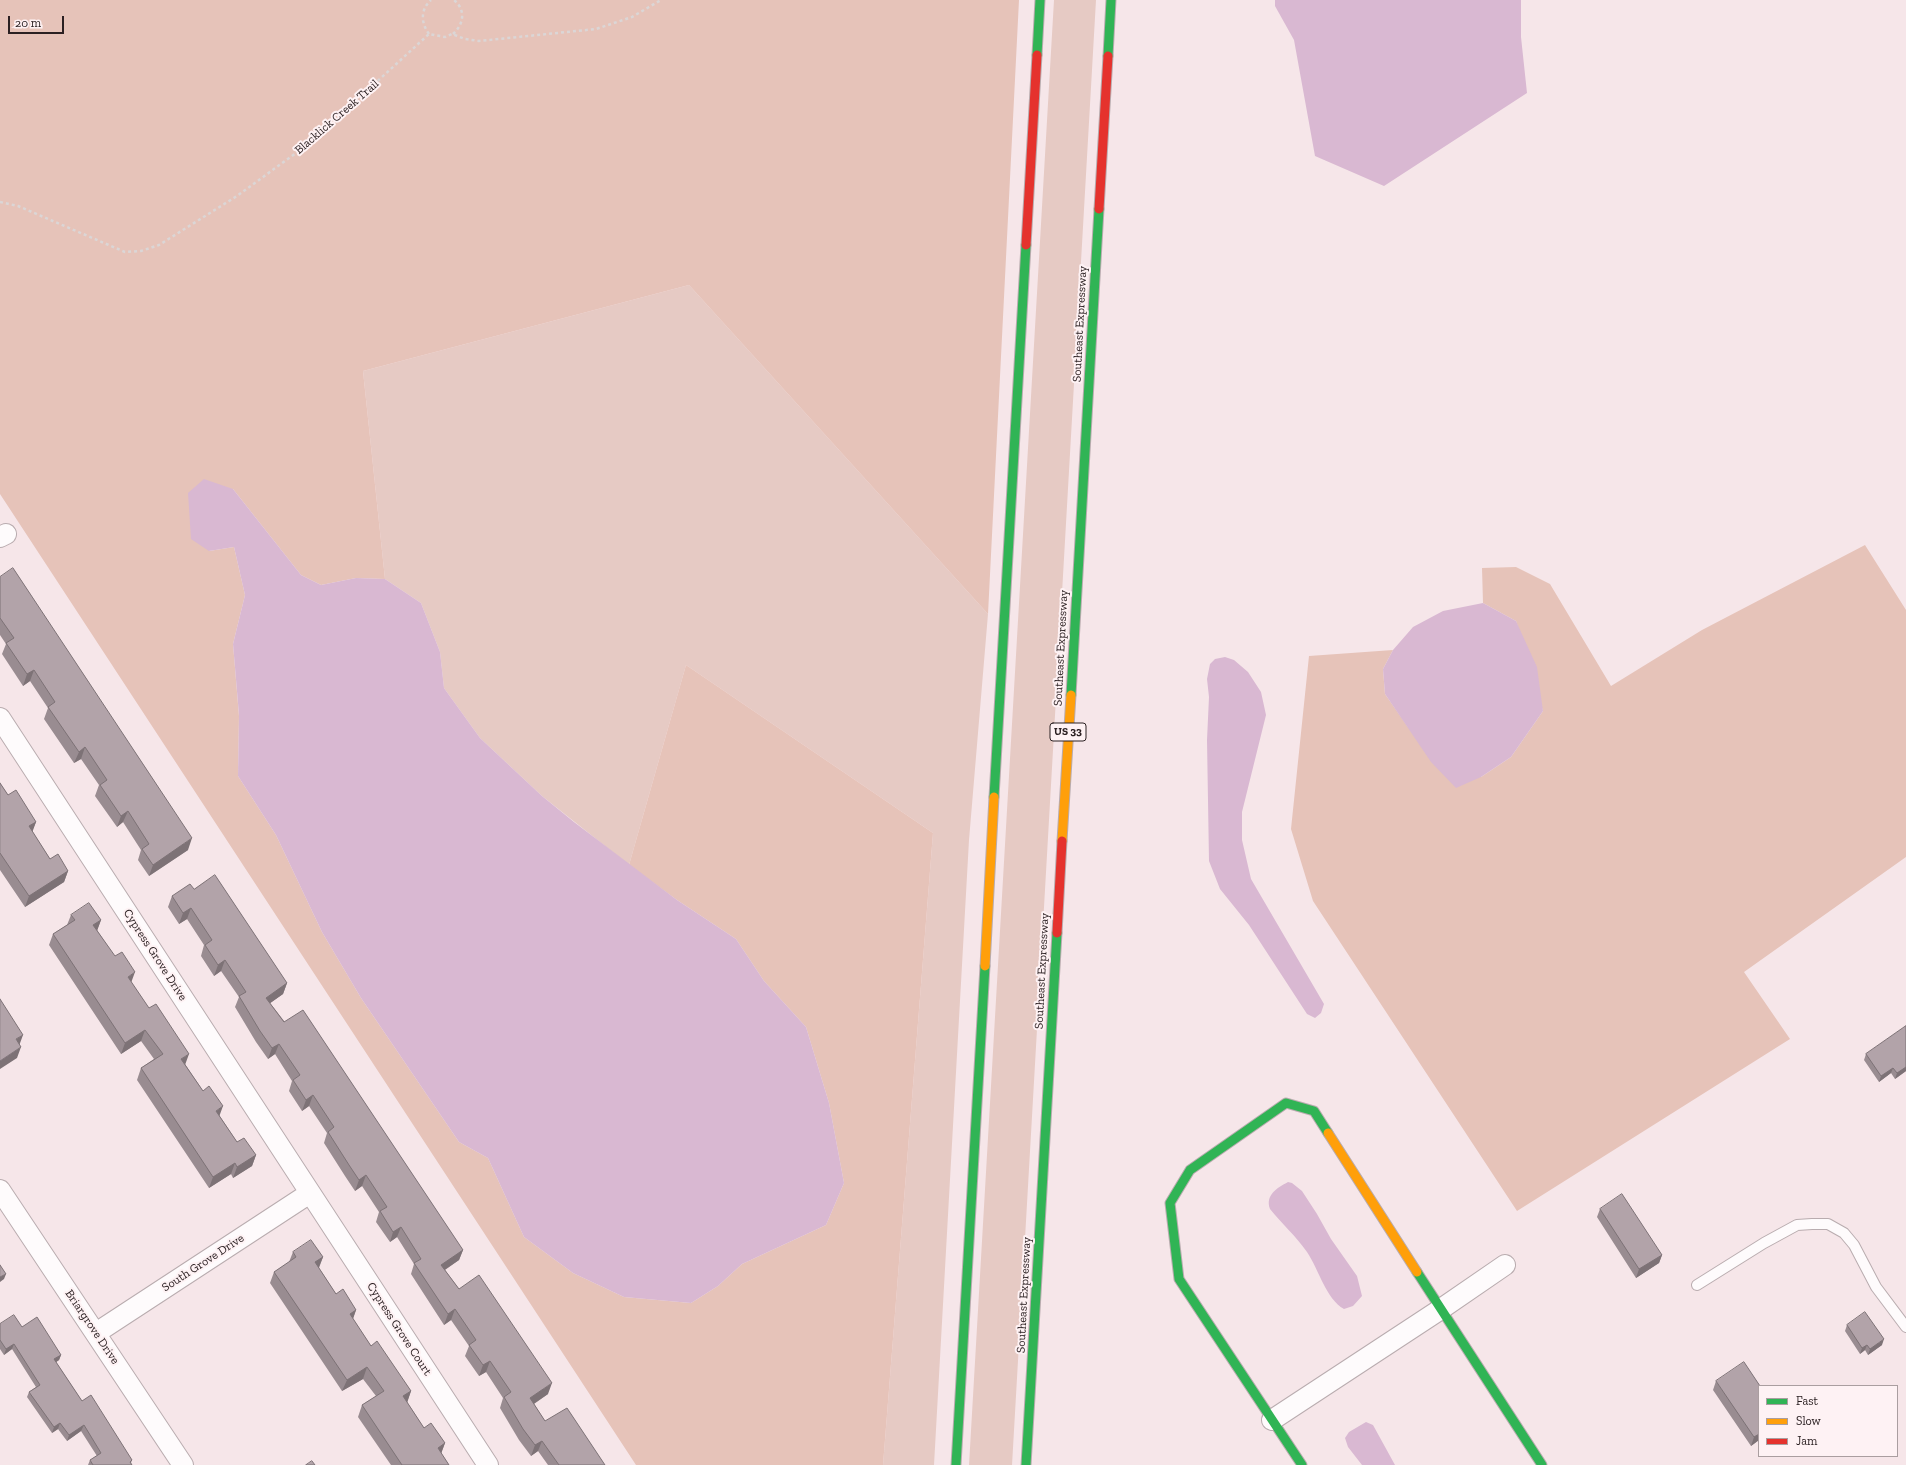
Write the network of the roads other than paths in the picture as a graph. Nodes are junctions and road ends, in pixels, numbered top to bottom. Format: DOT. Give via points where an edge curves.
graph roads {
  1 [pos="1040,0"];
  2 [pos="1111,0"];
  3 [pos="0,718"];
  4 [pos="0,1190"];
  5 [pos="310,1193"];
  6 [pos="1505,1264"];
  7 [pos="1697,1285"];
  8 [pos="1441,1309"];
  9 [pos="1906,1328"];
  10 [pos="96,1333"];
  11 [pos="1272,1420"];
  12 [pos="183,1465"];
  13 [pos="488,1465"];
  14 [pos="956,1465"];
  15 [pos="1026,1465"];
  16 [pos="1302,1465"];
  17 [pos="1542,1465"];
  1 -- 14 [label="main road"];
  2 -- 15 [label="main road, Southeast Expressway / US 33"];
  3 -- 5 [label="street, Cypress Grove Drive"];
  4 -- 10 [label="street, Briargrove Drive"];
  5 -- 10 [label="street, South Grove Drive"];
  5 -- 13 [label="street, Cypress Grove Court"];
  6 -- 8 [label="street"];
  7 -- 9 [label="lane" via="1796,1225 1828,1224 1844,1232 1854,1245 1876,1287"];
  8 -- 11 [label="street"];
  8 -- 11 [label="main road" via="1314,1111 1286,1103 1190,1170 1170,1203 1179,1279"];
  8 -- 17 [label="main road"];
  10 -- 12 [label="street, Briargrove Drive"];
  11 -- 16 [label="main road"];
}
